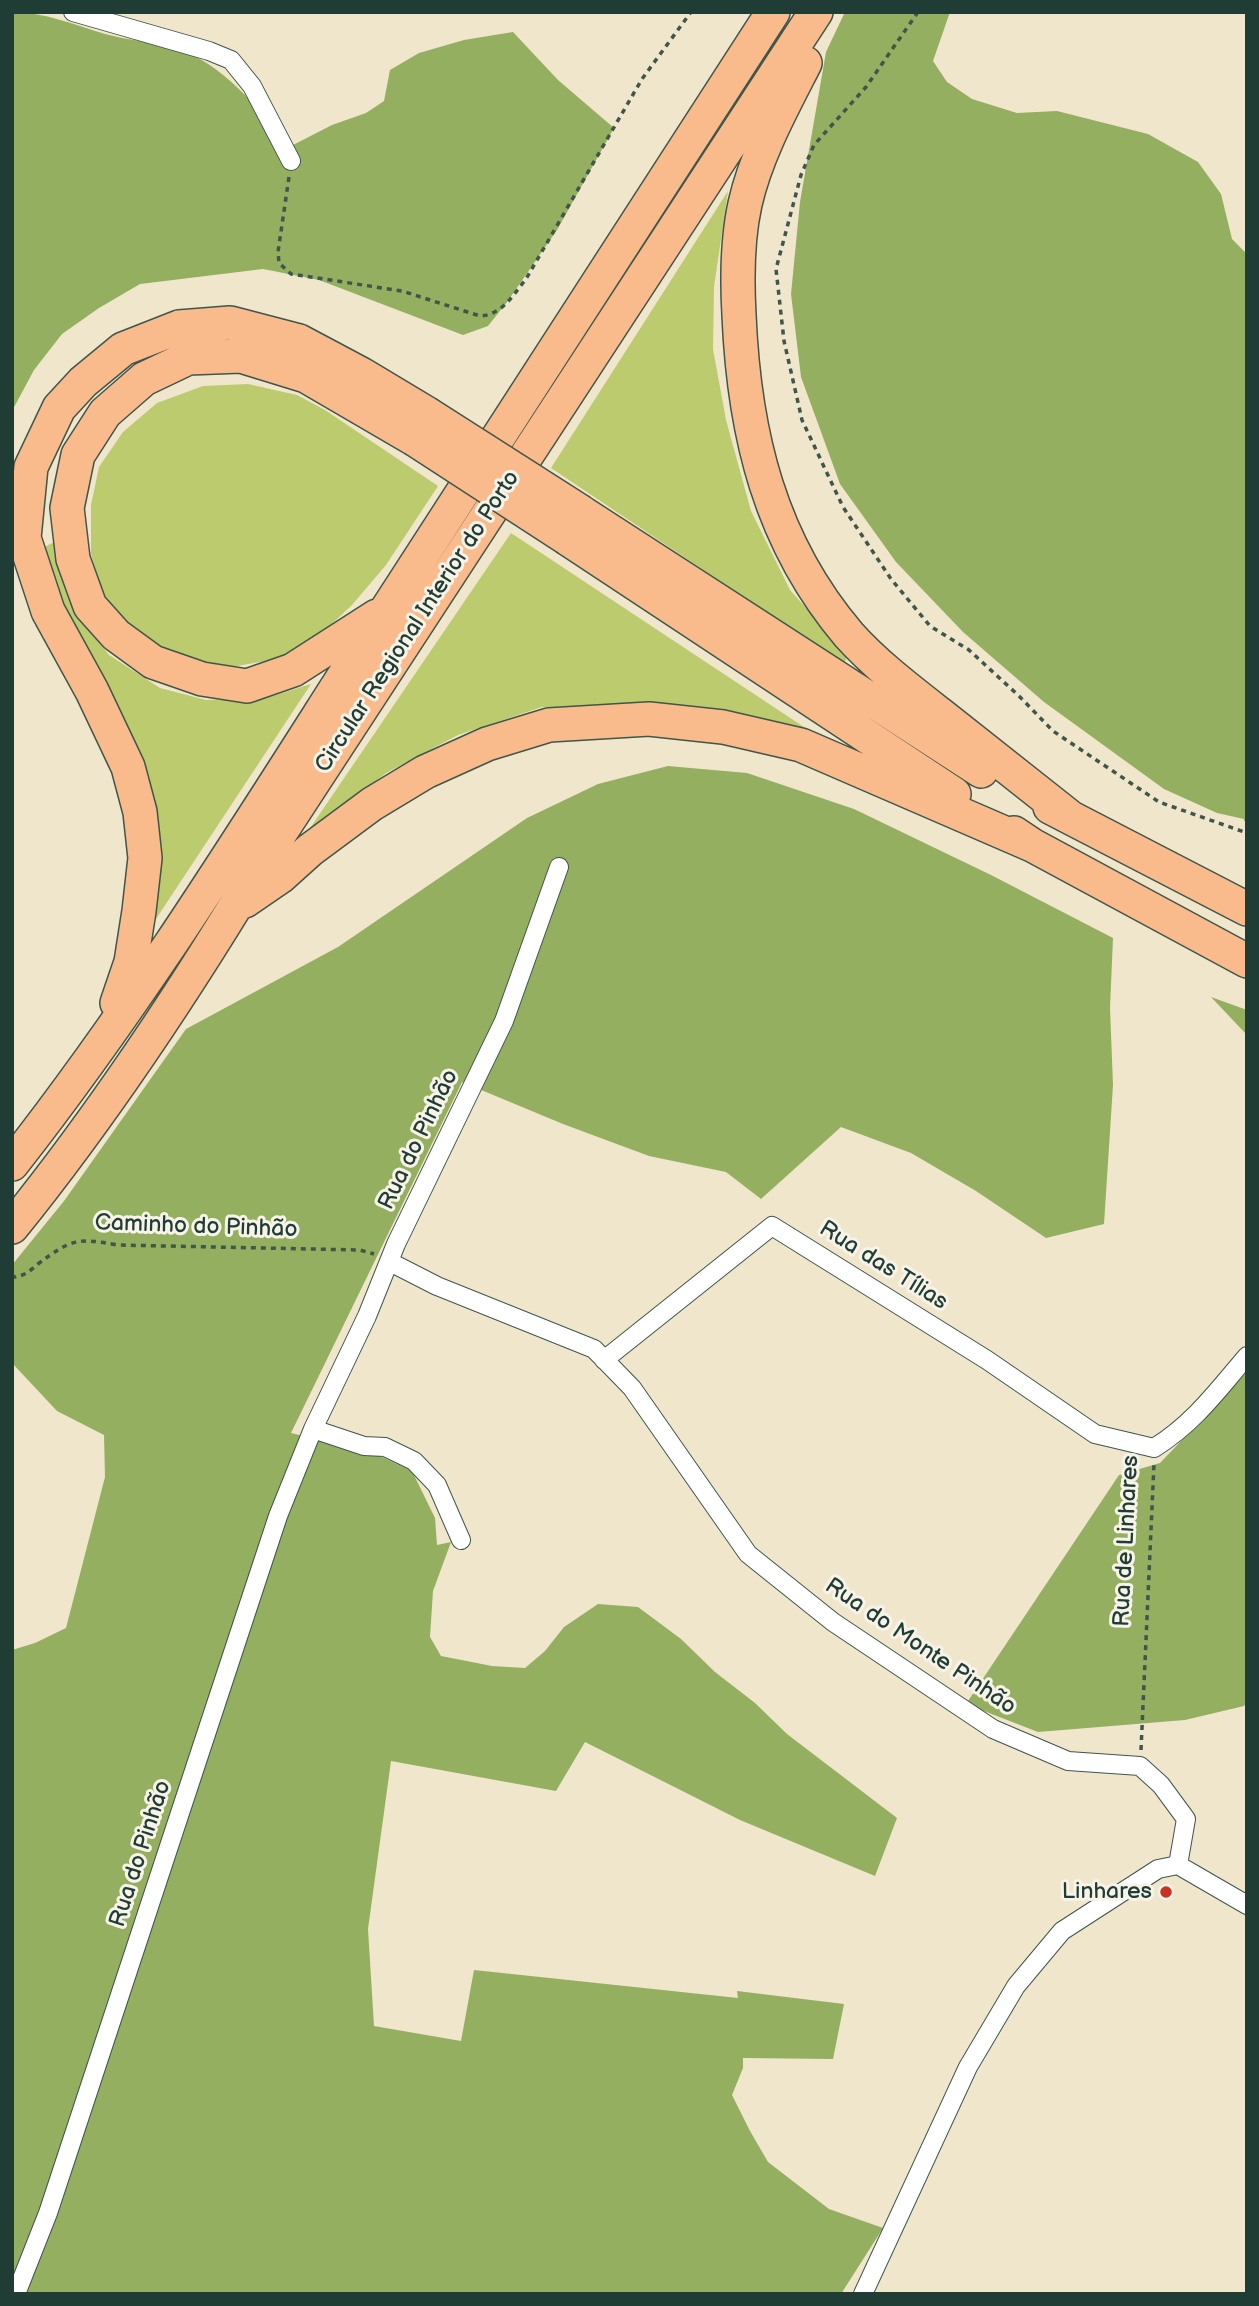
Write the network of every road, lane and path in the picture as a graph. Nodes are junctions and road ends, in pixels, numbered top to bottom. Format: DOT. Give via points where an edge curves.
graph roads {
  1 [pos="73,12"];
  2 [pos="691,12"];
  3 [pos="773,12"];
  4 [pos="816,12"];
  5 [pos="838,12"];
  6 [pos="918,12"];
  7 [pos="291,161"];
  8 [pos="420,426"];
  9 [pos="574,526"];
  10 [pos="388,608"];
  11 [pos="1070,817"];
  12 [pos="1247,833"];
  13 [pos="1032,845"];
  14 [pos="559,867"];
  15 [pos="234,909"];
  16 [pos="1247,909"];
  17 [pos="1247,961"];
  18 [pos="104,1038"];
  19 [pos="12,1164"];
  20 [pos="12,1227"];
  21 [pos="390,1262"];
  22 [pos="12,1275"];
  23 [pos="1247,1356"];
  24 [pos="604,1360"];
  25 [pos="313,1429"];
  26 [pos="1154,1448"];
  27 [pos="461,1540"];
  28 [pos="1140,1766"];
  29 [pos="1178,1865"];
  30 [pos="1247,1905"];
  31 [pos="16,2294"];
  32 [pos="863,2294"];
  1 -- 7 [label="street" via="231,60 252,86"];
  2 -- 7 [label="path" via="642,79 526,279 491,316 402,291 291,274 279,263 278,252"];
  3 -- 10 [label="highway, Circular Regional Interior do Porto"];
  4 -- 15 [label="highway, Circular Regional Interior do Porto"];
  5 -- 11 [label="highway" via="805,63 762,153 739,240 740,343 752,438 766,488 818,595 850,635 884,670"];
  6 -- 12 [label="path" via="866,87 814,145 801,175 776,269 784,341 802,420 843,507 891,579 930,626 969,650 1053,731 1158,802"];
  8 -- 9 [label="highway, bridge"];
  8 -- 10 [label="highway" via="306,376 241,356 188,358 144,379 106,413 78,455 67,508 73,559 90,606 117,635 153,662 202,679 247,686 293,670"];
  8 -- 18 [label="highway" via="361,374 299,341 230,323 179,327 123,349 59,408 31,467 24,538 48,611 128,767 140,811 145,858 131,962"];
  9 -- 11 [label="highway" via="985,773"];
  9 -- 13 [label="highway"];
  10 -- 18 [label="highway, Circular Regional Interior do Porto" via="191,914"];
  11 -- 16 [label="highway"];
  13 -- 15 [label="highway" via="801,745 723,727 649,719 549,725 488,744 425,772 372,804"];
  13 -- 17 [label="highway"];
  14 -- 21 [label="street, Rua do Pinhão" via="504,1021"];
  15 -- 20 [label="highway, Circular Regional Interior do Porto" via="136,1061"];
  18 -- 19 [label="highway, Circular Regional Interior do Porto"];
  21 -- 22 [label="path, Caminho do Pinhão" via="360,1250 117,1245 92,1240 72,1242 23,1276"];
  21 -- 24 [label="street, Rua do Monte Pinhão" via="437,1286 594,1349"];
  21 -- 25 [label="street, Rua do Pinhão"];
  23 -- 26 [label="street, Rua de Linhares" via="1199,1413"];
  24 -- 26 [label="street, Rua das Tílias" via="772,1226 1095,1434"];
  24 -- 28 [label="street, Rua do Monte Pinhão" via="632,1388 748,1554 833,1622 993,1729 1068,1761"];
  25 -- 27 [label="street" via="364,1446 385,1447 414,1461 436,1485"];
  25 -- 31 [label="street, Rua do Pinhão" via="278,1516 48,2213"];
  26 -- 28 [label="path, Rua de Linhares"];
  28 -- 29 [label="street" via="1186,1819"];
  29 -- 30 [label="street"];
  29 -- 32 [label="street" via="1158,1869 1062,1931 1016,1986 968,2067"];
}
